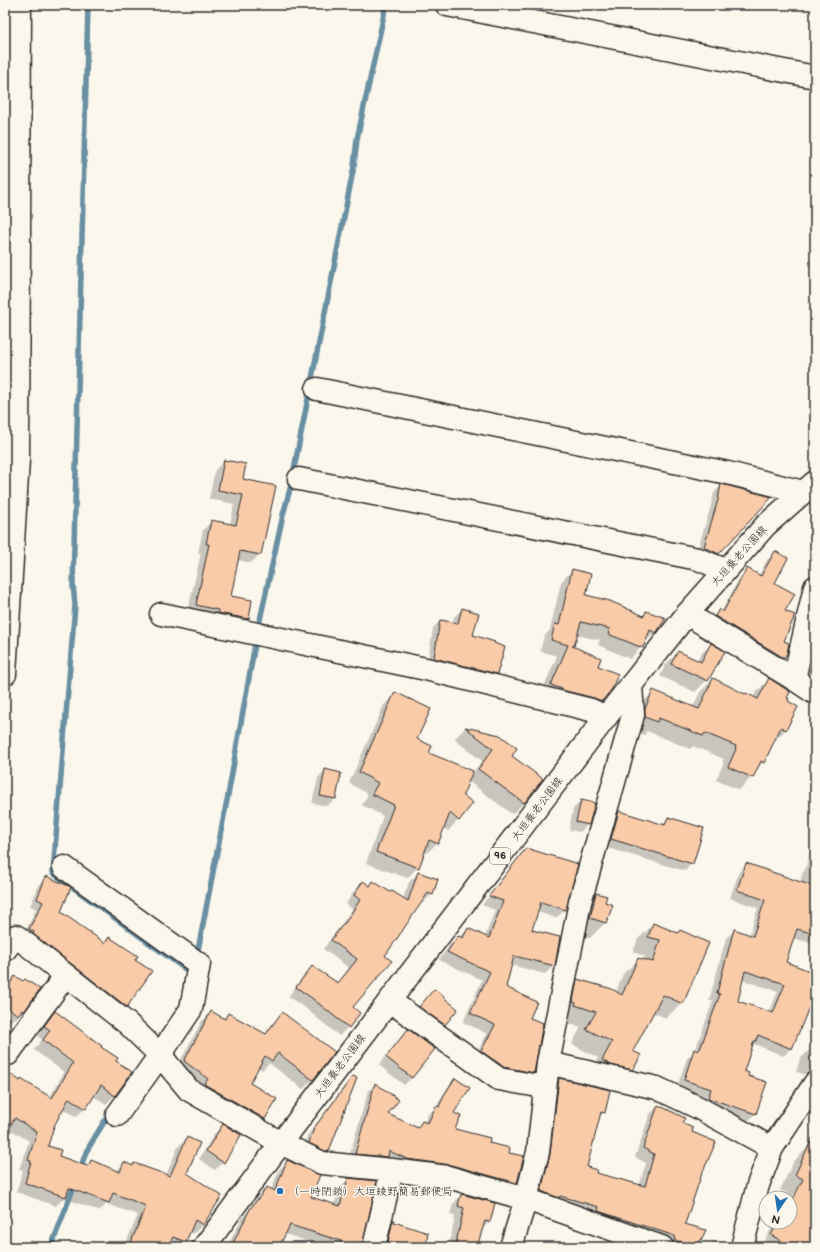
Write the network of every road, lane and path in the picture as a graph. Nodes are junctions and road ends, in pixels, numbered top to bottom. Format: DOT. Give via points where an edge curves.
graph roads {
  1 [pos="20,5"];
  2 [pos="447,5"];
  3 [pos="815,77"];
  4 [pos="317,389"];
  5 [pos="299,479"];
  6 [pos="809,487"];
  7 [pos="725,570"];
  8 [pos="815,587"];
  9 [pos="161,614"];
  10 [pos="687,614"];
  11 [pos="5,674"];
  12 [pos="794,679"];
  13 [pos="631,685"];
  14 [pos="815,693"];
  15 [pos="606,717"];
  16 [pos="64,867"];
  17 [pos="5,950"];
  18 [pos="66,975"];
  19 [pos="390,1001"];
  20 [pos="8,1054"];
  21 [pos="160,1055"];
  22 [pos="548,1063"];
  23 [pos="815,1083"];
  24 [pos="544,1087"];
  25 [pos="117,1114"];
  26 [pos="281,1143"];
  27 [pos="772,1148"];
  28 [pos="392,1170"];
  29 [pos="526,1199"];
  30 [pos="204,1247"];
  31 [pos="374,1247"];
  32 [pos="511,1247"];
  33 [pos="662,1247"];
  34 [pos="742,1247"];
  1 -- 11 [label="street" via="18,460"];
  2 -- 3 [label="street"];
  4 -- 6 [label="street" via="728,473"];
  5 -- 7 [label="street" via="698,559"];
  6 -- 7 [label="street, 大垣養老公園線 / 96" via="766,525"];
  7 -- 10 [label="street, 大垣養老公園線 / 96"];
  8 -- 12 [label="street"];
  9 -- 15 [label="street" via="426,669 591,710"];
  10 -- 12 [label="street"];
  10 -- 13 [label="street, 大垣養老公園線 / 96"];
  12 -- 14 [label="street"];
  13 -- 15 [label="street, 大垣養老公園線 / 96"];
  13 -- 22 [label="street" via="633,715 580,902"];
  15 -- 19 [label="street, 大垣養老公園線 / 96"];
  16 -- 21 [label="street" via="200,964 191,1009"];
  17 -- 18 [label="street" via="16,936"];
  18 -- 20 [label="street"];
  18 -- 21 [label="street" via="128,1024"];
  19 -- 24 [label="street" via="499,1079"];
  19 -- 26 [label="street, 大垣養老公園線 / 96"];
  21 -- 25 [label="street"];
  21 -- 26 [label="street" via="189,1090"];
  22 -- 24 [label="street"];
  22 -- 27 [label="street" via="657,1088 698,1107"];
  23 -- 27 [label="street"];
  24 -- 29 [label="street" via="538,1152"];
  26 -- 28 [label="street" via="322,1163"];
  26 -- 30 [label="street, 大垣養老公園線 / 96"];
  27 -- 34 [label="street" via="758,1185"];
  28 -- 29 [label="street" via="448,1177"];
  28 -- 31 [label="street"];
  29 -- 32 [label="street"];
  29 -- 33 [label="street"];
}
